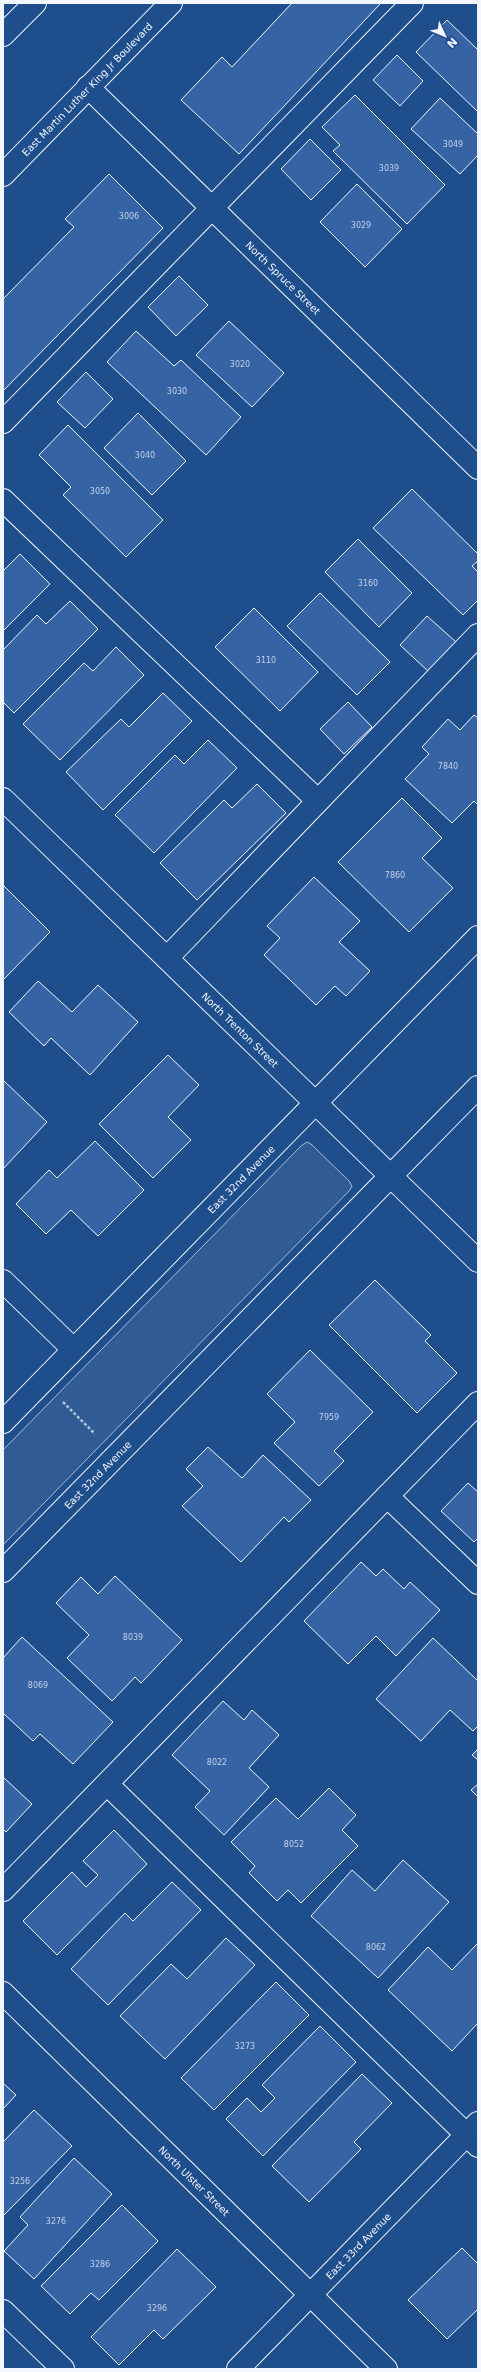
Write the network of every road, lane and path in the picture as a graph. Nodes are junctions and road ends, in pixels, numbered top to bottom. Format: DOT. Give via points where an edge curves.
graph roads {
  1 [pos="35,3"];
  2 [pos="171,3"];
  3 [pos="412,3"];
  4 [pos="3,35"];
  5 [pos="88,87"];
  6 [pos="3,175"];
  7 [pos="212,208"];
  8 [pos="3,422"];
  9 [pos="478,468"];
  10 [pos="3,500"];
  11 [pos="478,635"];
  12 [pos="3,799"];
  13 [pos="318,801"];
  14 [pos="478,937"];
  15 [pos="167,958"];
  16 [pos="478,1087"];
  17 [pos="316,1104"];
  18 [pos="392,1177"];
  19 [pos="478,1261"];
  20 [pos="3,1281"];
  21 [pos="73,1349"];
  22 [pos="59,1398"];
  23 [pos="478,1403"];
  24 [pos="3,1422"];
  25 [pos="97,1435"];
  26 [pos="387,1496"];
  27 [pos="3,1571"];
  28 [pos="478,1584"];
  29 [pos="107,1784"];
  30 [pos="3,1890"];
  31 [pos="3,1993"];
  32 [pos="474,2135"];
  33 [pos="310,2295"];
  34 [pos="3,2311"];
  35 [pos="63,2369"];
  36 [pos="238,2369"];
  37 [pos="386,2369"];
  1 -- 4 [label="street"];
  2 -- 5 [label="street, East Martin Luther King Jr Boulevard"];
  3 -- 7 [label="street"];
  5 -- 6 [label="street, East Martin Luther King Jr Boulevard"];
  5 -- 7 [label="street, North Spruce Street"];
  7 -- 8 [label="street"];
  7 -- 9 [label="street, North Spruce Street"];
  10 -- 13 [label="street"];
  11 -- 13 [label="street"];
  12 -- 15 [label="street, North Trenton Street"];
  13 -- 15 [label="street"];
  14 -- 17 [label="street, East 32nd Avenue"];
  15 -- 17 [label="street, North Trenton Street"];
  16 -- 18 [label="street, East 32nd Avenue"];
  17 -- 18 [label="street, North Trenton Street"];
  17 -- 21 [label="street, East 32nd Avenue"];
  18 -- 19 [label="street, North Trenton Street"];
  18 -- 27 [label="street, East 32nd Avenue"];
  20 -- 21 [label="street"];
  21 -- 24 [label="street, East 32nd Avenue"];
  22 -- 25 [label="path"];
  23 -- 26 [label="street"];
  26 -- 28 [label="street"];
  26 -- 29 [label="street"];
  29 -- 30 [label="street"];
  29 -- 32 [label="street"];
  31 -- 33 [label="street, North Ulster Street"];
  32 -- 33 [label="street, East 33rd Avenue"];
  33 -- 36 [label="street, East 33rd Avenue"];
  33 -- 37 [label="street, North Ulster Street"];
  34 -- 35 [label="street"];
}
